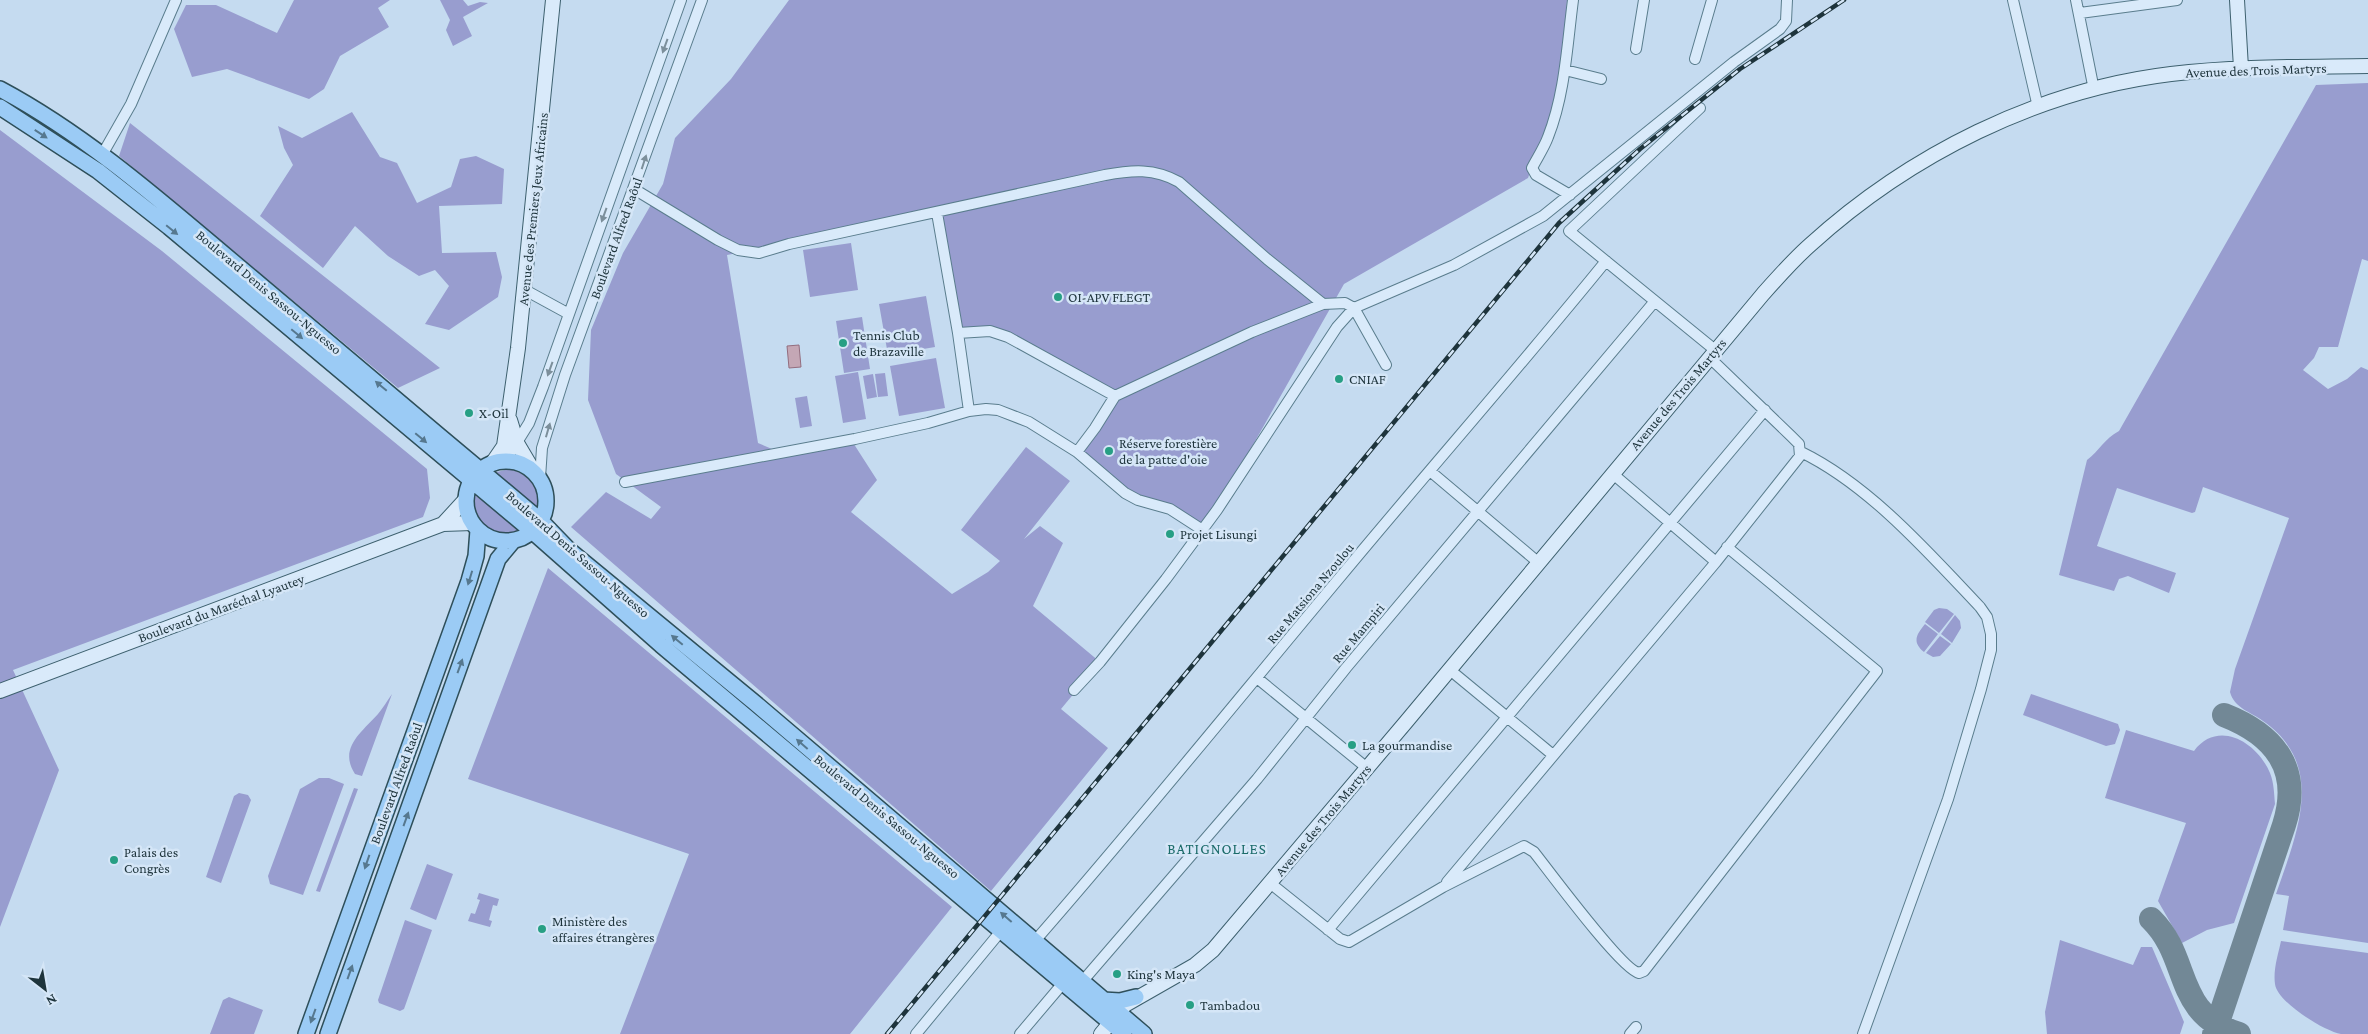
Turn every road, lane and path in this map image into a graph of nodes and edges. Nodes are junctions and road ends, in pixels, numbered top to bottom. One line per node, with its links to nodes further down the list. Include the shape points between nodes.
1 (176, 0): 25 (street, via 130,104)
2 (553, 0): 30 (main road, Avenue des Premiers Jeux Africains)
3 (681, 0): 34 (street, Boulevard Alfred Raôul, one-way to 34)
4 (702, 0): 26 (street, Boulevard Alfred Raôul, one-way to 4)
5 (1573, 0): 18 (street)
6 (1644, 0): 14 (street)
7 (1712, 0): 15 (street)
8 (1787, 0): 27 (street, via 1786,21 1780,29 1734,62)
9 (2013, 0): 22 (street)
10 (2076, 0): 13 (street)
11 (2177, 0): 13 (street)
12 (2237, 0): 17 (main road)
13 (2080, 13): 21 (street)
14 (1636, 49)
15 (1694, 60)
16 (2368, 66): 17 (main road, Avenue des Trois Martyrs)
17 (2241, 68): 21 (main road, Avenue des Trois Martyrs, via 2170,74)
18 (1565, 70): 19 (street); 27 (street, via 1548,139 1532,171)
19 (1601, 79)
20 (0, 89): 25 (main road, Boulevard Denis Sassou-Nguesso)
21 (2094, 90): 22 (main road, Avenue des Trois Martyrs)
22 (2038, 106): 36 (main road, Avenue des Trois Martyrs, via 1982,130 1920,163 1851,211 1809,245)
23 (0, 107): 45 (main road, Boulevard Denis Sassou-Nguesso, one-way to 45, via 98,171)
24 (1700, 108): 29 (street, via 1570,229 1570,234)
25 (102, 155): 45 (main road, Boulevard Denis Sassou-Nguesso, one-way to 25)
26 (634, 189): 28 (street, via 718,240 744,252 760,253); 47 (street, Boulevard Alfred Raôul, one-way to 26, via 557,398)
27 (1570, 196): 33 (street, via 1543,216 1454,265)
28 (937, 213): 32 (street, via 1127,171 1165,174 1179,182 1266,259); 35 (street)
29 (1606, 261): 31 (street); 46 (street, Rue Matsiona Nzoulou, via 1516,372)
30 (525, 290): 34 (street); 41 (main road, Avenue des Premiers Jeux Africains)
31 (1654, 302): 36 (street); 51 (street, Rue Mampiri)
32 (1324, 304): 33 (street, via 1345,303); 38 (street, via 1252,332)
33 (1354, 308): 37 (street); 56 (street, via 1337,327 1217,510)
34 (569, 314): 42 (street, Boulevard Alfred Raôul, one-way to 42, via 529,423)
35 (958, 333): 38 (street, via 990,331 1008,337); 40 (street)
36 (1712, 354): 39 (street); 48 (main road, Avenue des Trois Martyrs)
37 (1386, 365)
38 (1115, 396): 43 (street)
39 (1765, 410): 44 (street, via 1798,444); 52 (street)
40 (969, 411): 43 (street, via 986,409 1013,414); 49 (street, via 872,436)
41 (509, 417): 42 (main road, Avenue des Premiers Jeux Africains); 45 (main road, Avenue des Premiers Jeux Africains, via 504,446)
42 (517, 443): 45 (street, Boulevard Alfred Raôul); 47 (main road, Avenue des Premiers Jeux Africains)
43 (1077, 452): 56 (street, via 1125,493 1170,509)
44 (1801, 452): 58 (street); 85 (street, via 1834,470 1892,518 1980,607 1987,617 1991,634 1991,650 1981,689 1948,799)
45 (487, 468): 47 (main road, via 525,464); 50 (main road); 55 (main road, Boulevard Denis Sassou-Nguesso)
46 (1430, 470): 51 (street); 62 (street, Rue Matsiona Nzoulou)
47 (536, 474): 55 (main road, via 547,499 546,511)
48 (1612, 474): 52 (street); 60 (main road, Avenue des Trois Martyrs)
49 (625, 482)
50 (465, 500): 53 (main road, Boulevard du Maréchal Lyautey); 54 (main road)
51 (1479, 511): 60 (street); 66 (street, Rue Mampiri)
52 (1669, 522): 59 (street); 65 (street)
53 (443, 524): 54 (main road, Boulevard du Maréchal Lyautey); 64 (main road, Boulevard du Maréchal Lyautey)
54 (475, 526): 57 (main road, via 488,537); 79 (main road, Boulevard Alfred Raôul, one-way to 79, via 476,556 469,581)
55 (537, 526): 57 (main road); 71 (main road, Boulevard Denis Sassou-Nguesso, via 661,645); 73 (main road, Boulevard Denis Sassou-Nguesso, one-way to 55, via 754,703)
56 (1201, 529): 63 (street, via 1100,662)
57 (512, 541): 80 (main road, Boulevard Alfred Raôul, one-way to 57, via 498,559)
58 (1727, 548): 59 (street); 70 (street, via 1877,671 1647,967 1639,973 1630,970 1530,848 1519,848)
59 (1716, 562): 67 (street)
60 (1539, 563): 61 (main road, Avenue des Trois Martyrs)
61 (1450, 670): 65 (street); 68 (main road, Avenue des Trois Martyrs)
62 (1257, 678): 66 (street); 73 (street, Rue Matsiona Nzoulou)
63 (1074, 690)
64 (0, 691)
65 (1507, 716): 67 (street); 72 (street)
66 (1306, 718): 68 (street); 75 (street, Rue Mampiri, via 1258,779)
67 (1553, 755): 70 (street)
68 (1367, 768): 69 (main road, Avenue des Trois Martyrs)
69 (1270, 883): 72 (street); 76 (main road, Avenue des Trois Martyrs, via 1204,959)
70 (1443, 887): 72 (street, via 1349,942)
71 (1001, 930): 74 (main road, Boulevard Denis Sassou-Nguesso); 81 (street)
72 (1328, 930)
73 (1034, 942): 75 (main road, Boulevard Denis Sassou-Nguesso)
74 (1064, 982): 78 (main road, Boulevard Denis Sassou-Nguesso); 82 (street)
75 (1081, 983): 77 (main road, Boulevard Denis Sassou-Nguesso)
76 (1142, 994): 77 (main road, via 1120,1001); 78 (main road, Avenue des Trois Martyrs)
77 (1103, 1000): 78 (main road, Boulevard Denis Sassou-Nguesso)
78 (1116, 1024): 83 (main road, Avenue des Trois Martyrs); 84 (main road, Boulevard Denis Sassou-Nguesso)
79 (306, 1034)
80 (328, 1034)
81 (916, 1034)
82 (1020, 1034)
83 (1101, 1034)
84 (1144, 1034)
85 (1863, 1034)

